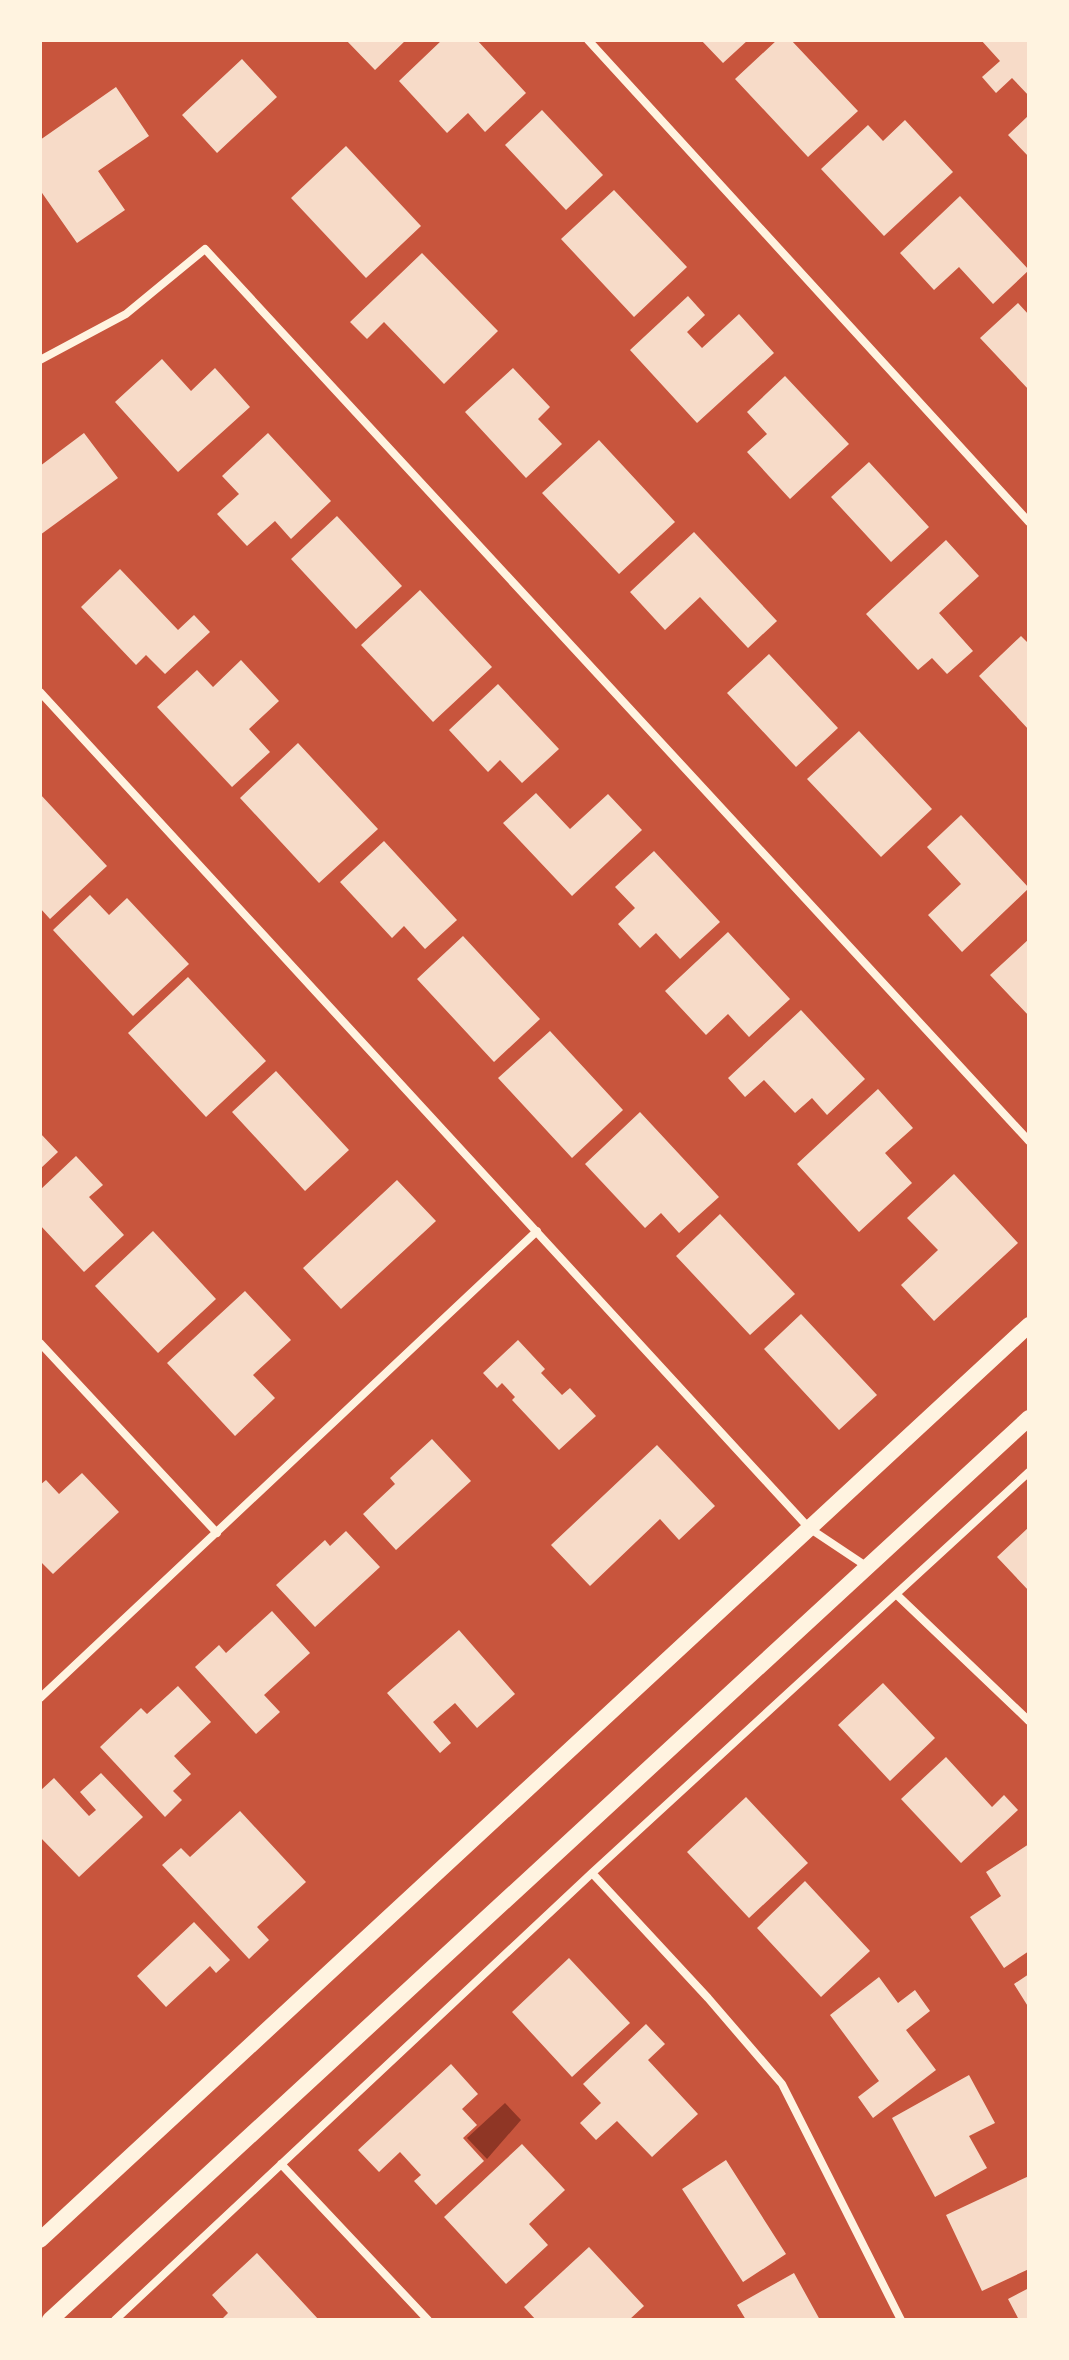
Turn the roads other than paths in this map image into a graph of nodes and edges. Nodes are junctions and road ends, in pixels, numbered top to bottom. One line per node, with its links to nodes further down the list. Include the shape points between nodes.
1 (588, 40): 3 (street)
2 (40, 360): 5 (street, via 126,314 205,249)
3 (1029, 522)
4 (40, 692): 6 (street)
5 (1029, 1141)
6 (537, 1231): 11 (street); 12 (street)
7 (1029, 1325): 11 (main road)
8 (40, 1343): 12 (street)
9 (1029, 1418): 13 (main road)
10 (1029, 1472): 14 (street)
11 (809, 1528): 13 (street); 19 (main road)
12 (217, 1533): 15 (street)
13 (866, 1566): 20 (main road)
14 (897, 1595): 16 (street); 17 (street)
15 (40, 1698)
16 (1029, 1721)
17 (592, 1873): 18 (street); 23 (street, via 782,2084)
18 (281, 2164): 21 (street); 22 (street)
19 (40, 2240)
20 (50, 2320)
21 (115, 2320)
22 (428, 2320)
23 (901, 2320)

